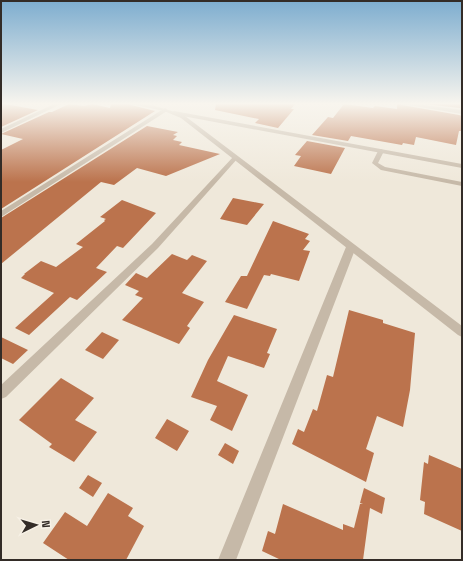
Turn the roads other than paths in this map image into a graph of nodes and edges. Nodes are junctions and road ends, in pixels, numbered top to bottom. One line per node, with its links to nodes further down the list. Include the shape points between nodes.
1 (133, 130): 8 (street)
2 (200, 130): 5 (street)
3 (270, 130): 4 (street)
4 (381, 150): 6 (street); 7 (lane, via 376,163 383,169)
5 (234, 158): 9 (street); 11 (street, via 155,246)
6 (462, 166)
7 (462, 184)
8 (1, 215)
9 (351, 247): 10 (street); 12 (street)
10 (462, 332)
11 (1, 393)
12 (227, 560)

